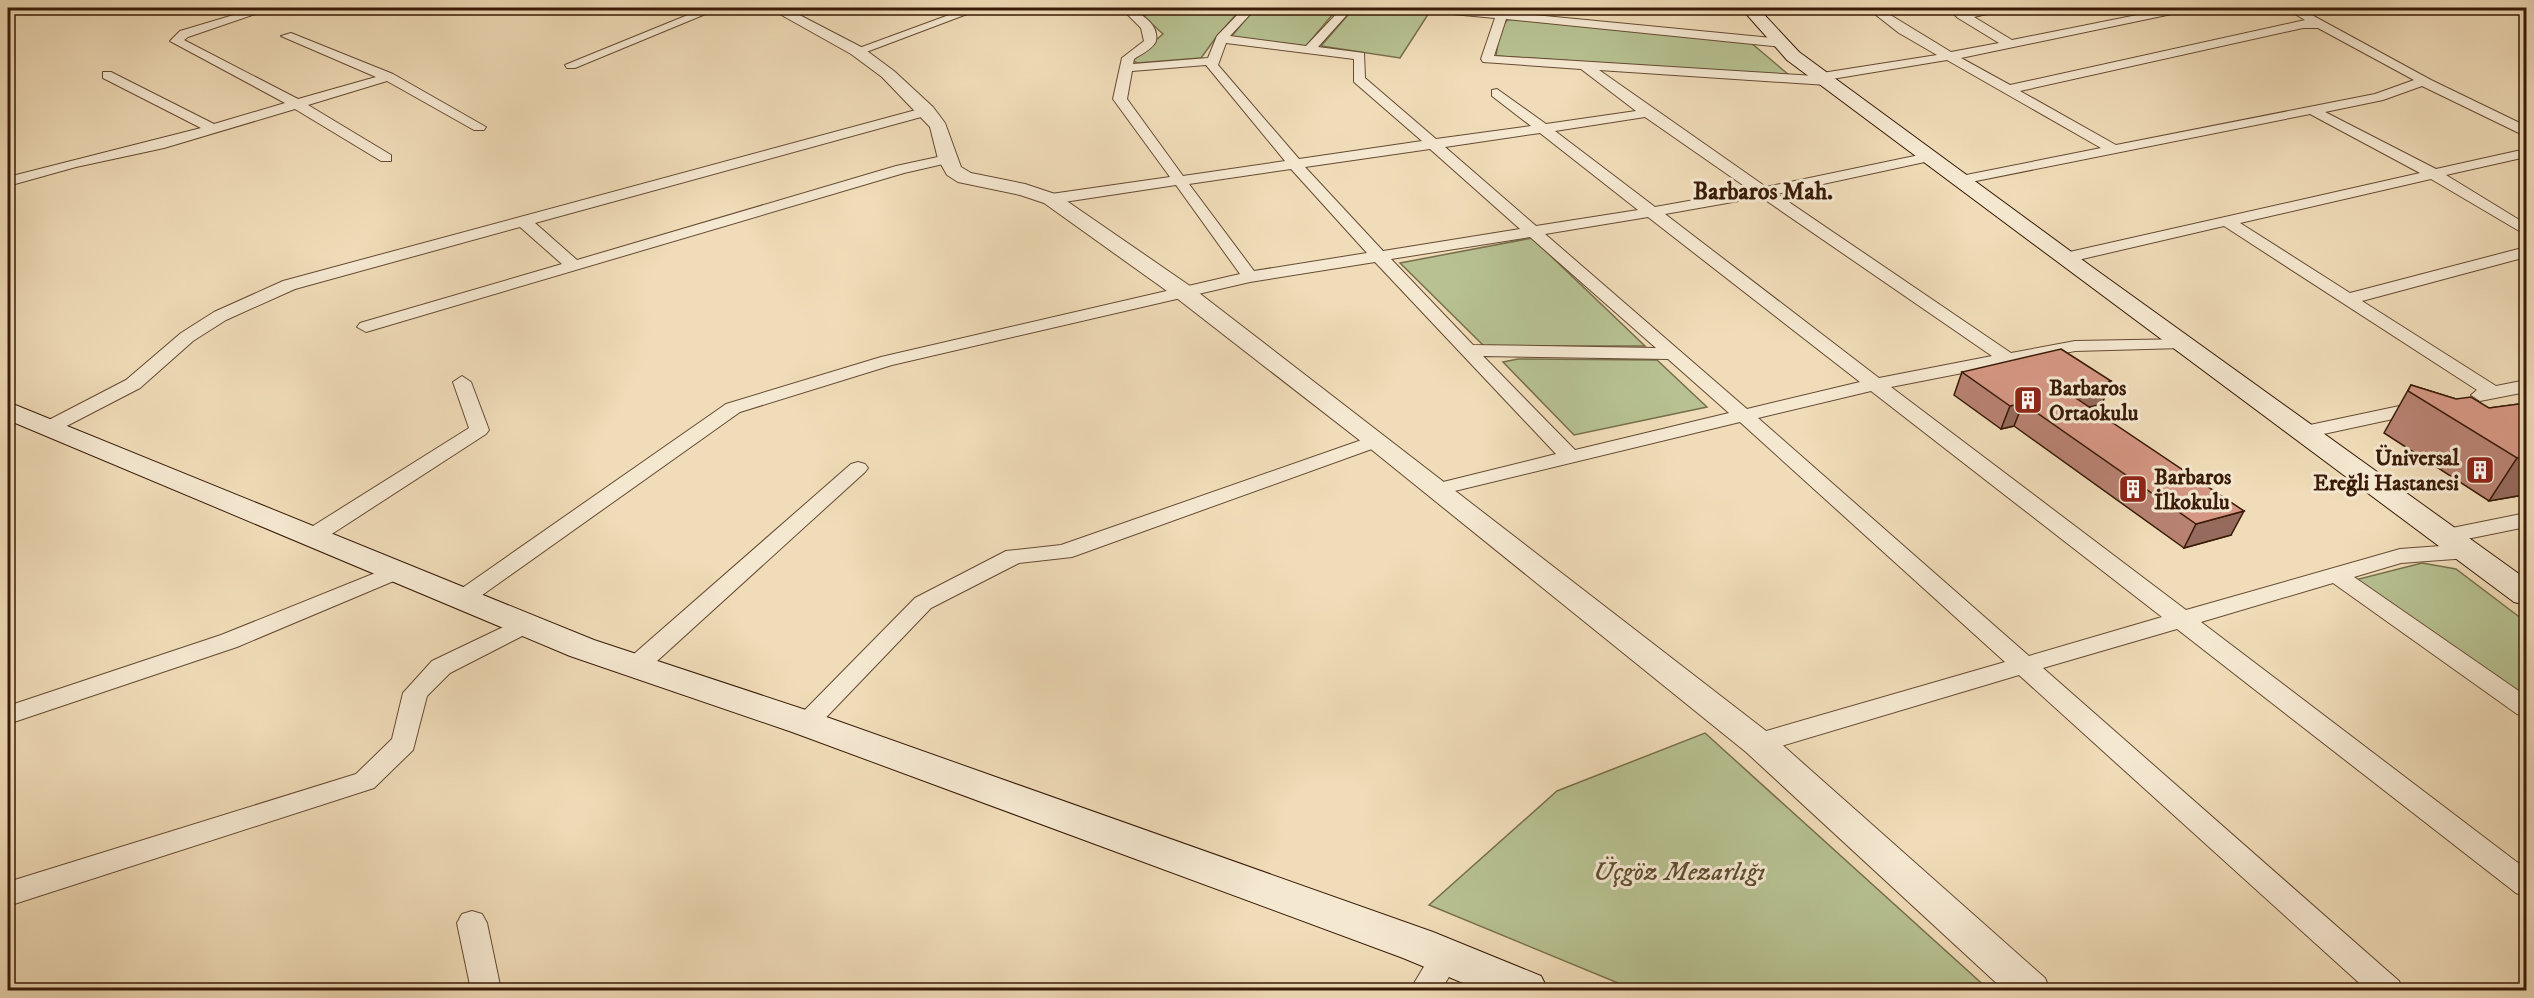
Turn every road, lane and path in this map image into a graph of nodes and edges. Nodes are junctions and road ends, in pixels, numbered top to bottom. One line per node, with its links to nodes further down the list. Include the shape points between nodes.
1 (267, 8): 35 (street, via 184,34 176,41)
2 (714, 8): 26 (street)
3 (776, 8): 23 (street)
4 (977, 8): 23 (street)
5 (1250, 8): 19 (street)
6 (1348, 8): 22 (street)
7 (1421, 8): 15 (street)
8 (1749, 8): 20 (main road)
9 (1872, 8): 24 (street)
10 (1952, 8): 16 (street)
11 (1999, 8): 16 (street)
12 (2186, 8): 21 (street)
13 (2291, 8): 17 (street)
14 (1136, 12): 28 (street, via 1152,36 1150,42 1128,58)
15 (1502, 15): 20 (street); 27 (street, via 1487,59)
16 (1962, 16): 21 (street)
17 (2320, 24): 32 (street); 33 (street, via 2302,24)
18 (287, 36): 30 (street)
19 (1221, 39): 22 (street); 25 (street)
20 (1782, 43): 31 (main road)
21 (2010, 44): 24 (street)
22 (1309, 50): 43 (street, via 1360,56 1359,79)
23 (857, 51): 37 (street)
24 (1952, 56): 31 (street); 33 (street)
25 (1214, 61): 28 (street); 49 (street, via 1212,65 1251,114)
26 (571, 65)
27 (1584, 65): 31 (street); 38 (street)
28 (1125, 68): 51 (street, via 1120,99)
29 (106, 75): 41 (street)
30 (388, 77): 35 (street); 39 (street)
31 (1825, 79): 46 (main road)
32 (2424, 82): 36 (street, via 2378,97); 42 (street)
33 (2009, 89): 44 (street)
34 (1497, 93): 40 (street)
35 (297, 104): 41 (street); 47 (street)
36 (2312, 110): 44 (street); 50 (street)
37 (927, 111): 48 (street, via 939,127); 57 (street)
38 (1648, 113): 40 (street); 54 (street)
39 (478, 127)
40 (1542, 127): 43 (street); 56 (street)
41 (213, 129): 53 (street)
42 (2526, 132)
43 (1434, 142): 49 (street); 59 (street)
44 (2115, 150): 52 (street)
45 (2526, 153): 50 (street)
46 (1929, 157): 52 (main road); 54 (street)
47 (386, 158)
48 (947, 159): 55 (street, via 954,171 965,178); 64 (street, via 901,169)
49 (1296, 164): 51 (street); 62 (street)
50 (2432, 173): 58 (street); 60 (street)
51 (1181, 180): 55 (street); 65 (street)
52 (1961, 180): 63 (main road)
53 (8, 182)
54 (1764, 192): 56 (street); 72 (street)
55 (1051, 199): 66 (street)
56 (1652, 212): 59 (street); 74 (street)
57 (522, 220): 64 (street); 82 (street, via 289,285 220,316 187,337 134,384)
58 (2226, 220): 63 (street); 67 (street)
59 (1534, 230): 62 (street); 71 (street)
60 (2526, 230)
61 (2526, 252): 67 (street)
62 (1381, 257): 65 (street); 70 (street)
63 (2065, 258): 69 (main road)
64 (574, 266): 68 (street)
65 (1250, 277): 66 (street)
66 (1182, 291): 84 (street); 95 (street, via 887,361 733,408)
67 (2348, 299): 76 (street)
68 (366, 327)
69 (2182, 343): 72 (street, via 2075,346); 83 (main road)
70 (1469, 350): 71 (street); 85 (street)
71 (1673, 354): 81 (street)
72 (2008, 359): 74 (street)
73 (462, 382): 89 (street, via 479,430)
74 (1875, 384): 81 (street); 96 (street)
75 (2526, 386): 76 (street)
76 (2500, 391): 77 (street); 78 (street)
77 (2460, 400)
78 (2526, 401)
79 (2438, 404): 83 (street)
80 (8, 410): 82 (main road)
81 (1744, 416): 85 (street); 99 (street)
82 (50, 427): 89 (main road)
83 (2305, 432): 90 (main road)
84 (1376, 441): 87 (street); 102 (street, via 1064,552 1014,556 923,603)
85 (1570, 458): 87 (street)
86 (858, 468): 98 (street)
87 (1438, 489): 103 (street)
88 (2526, 520): 90 (street)
89 (313, 536): 92 (main road)
90 (2447, 536): 91 (main road)
91 (2468, 551): 93 (street, via 2400,556); 94 (main road)
92 (400, 570): 95 (main road); 101 (street, via 229,640)
93 (2335, 574): 96 (street); 100 (street)
94 (2526, 594)
95 (463, 598): 97 (main road)
96 (2182, 619): 99 (street); 104 (street)
97 (526, 624): 98 (main road); 105 (street, via 441,667 415,693 404,743 365,781)
98 (636, 666): 102 (main road)
99 (2021, 666): 103 (street); 112 (street)
100 (2526, 708)
101 (8, 715)
102 (804, 723): 107 (main road)
103 (1758, 743): 111 (street)
104 (2526, 885)
105 (8, 894)
106 (472, 922): 108 (street)
107 (1446, 957): 109 (street); 110 (main road)
108 (486, 990)
109 (1425, 990)
110 (1526, 990)
111 (2031, 990)
112 (2388, 990)

